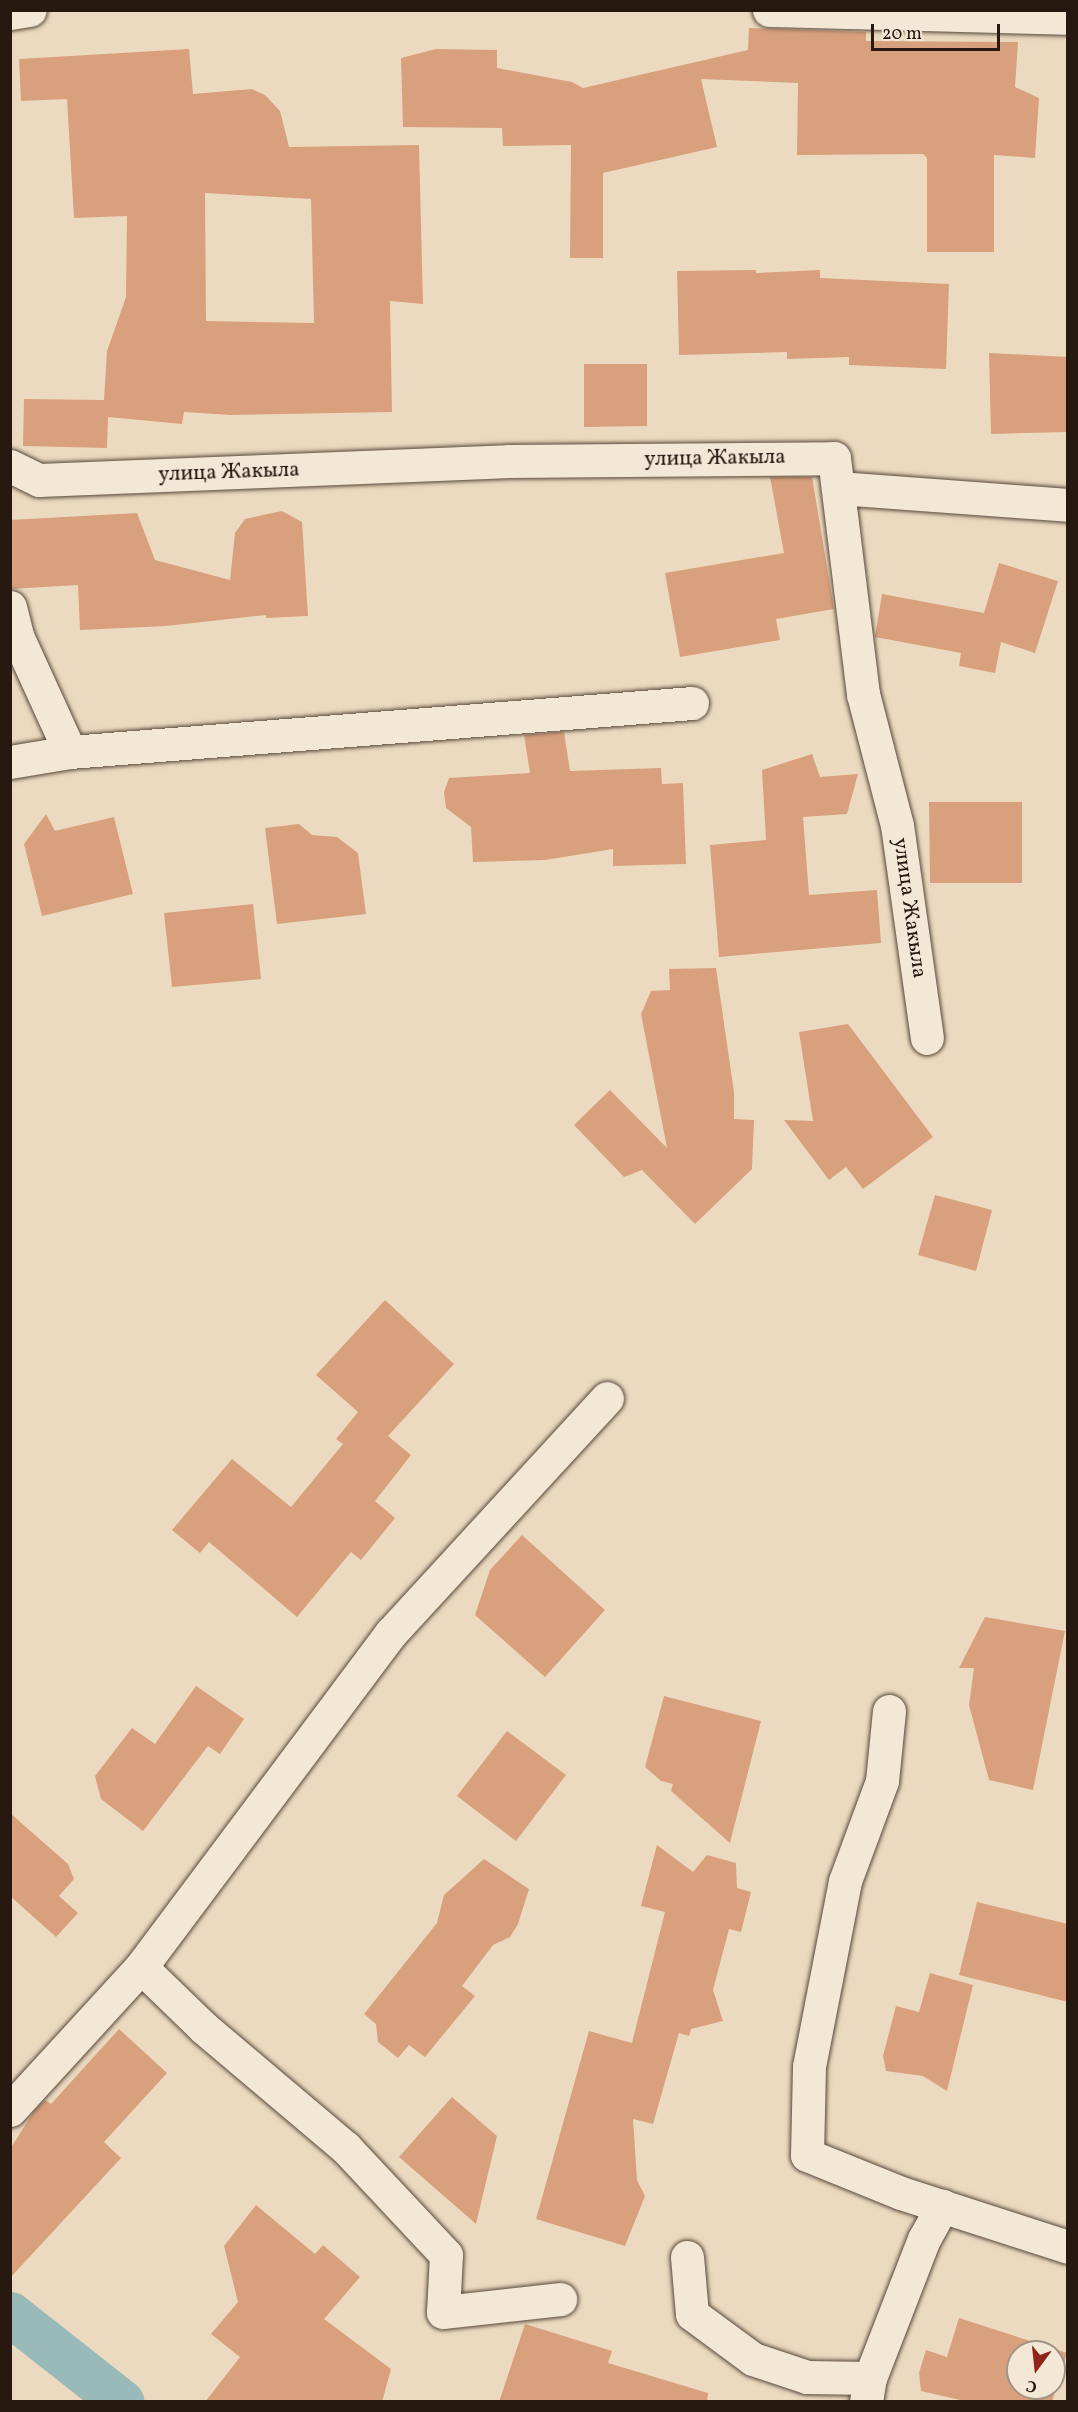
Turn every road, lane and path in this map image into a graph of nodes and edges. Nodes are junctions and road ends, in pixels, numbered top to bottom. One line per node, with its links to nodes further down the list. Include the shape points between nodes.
1 (30, 10): 3 (street)
2 (769, 10): 4 (street)
3 (10, 13)
4 (1068, 18)
5 (10, 466): 6 (street, улица Жакыла, via 39,480 509,461 834,458)
6 (838, 488): 7 (street); 12 (street, улица Жакыла, via 863,694 897,825)
7 (1068, 505)
8 (10, 607): 10 (street, via 18,638)
9 (692, 703): 10 (street)
10 (70, 753): 11 (street)
11 (10, 762)
12 (927, 1038)
13 (607, 1398): 15 (street, via 391,1633)
14 (890, 1711): 17 (street, via 882,1781 845,1881 809,2067 807,2155)
15 (141, 1967): 16 (street); 20 (street, via 204,2028 345,2147 446,2255 443,2312)
16 (10, 2110)
17 (942, 2206): 18 (street); 21 (street, via 924,2239)
18 (1068, 2247)
19 (687, 2257): 21 (street, via 692,2314 753,2359 807,2378)
20 (560, 2300)
21 (868, 2390)

